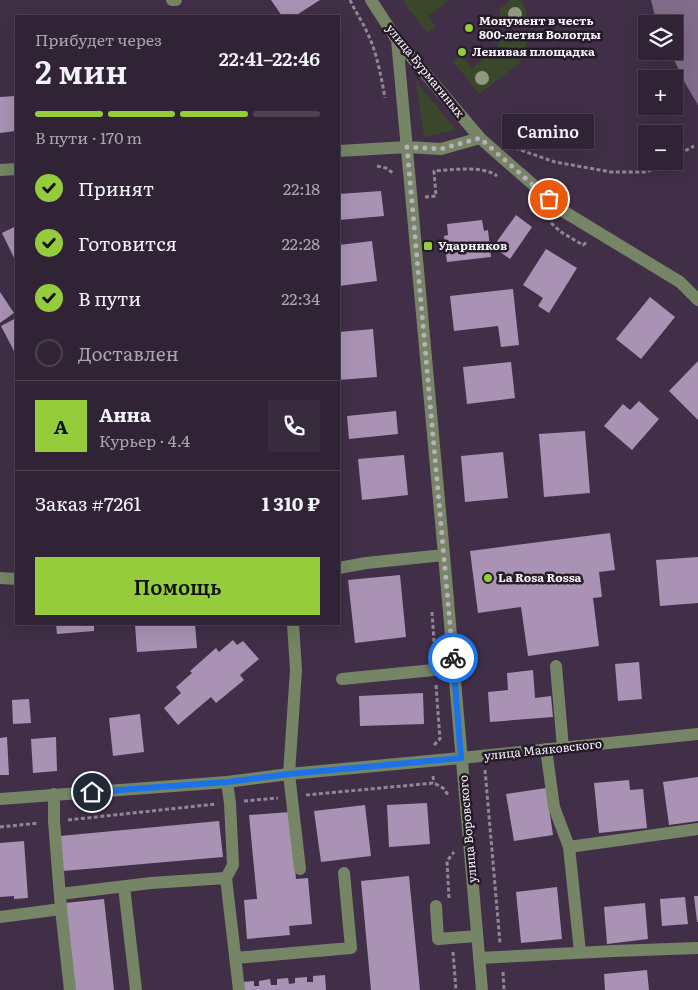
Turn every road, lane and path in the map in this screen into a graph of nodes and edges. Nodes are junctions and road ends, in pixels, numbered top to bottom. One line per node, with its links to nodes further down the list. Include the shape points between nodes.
1 (172, 0): 2 (street)
2 (176, 0)
3 (350, 0): 6 (path, via 374,50)
4 (371, 0): 5 (street, улица Бурмагиных)
5 (397, 40): 7 (street, улица Бурмагиных); 10 (street, улица Воровского)
6 (386, 104)
7 (480, 138): 10 (street, via 441,149); 21 (street, улица Бурмагиных, via 563,211)
8 (510, 146): 16 (path, via 555,162 611,172)
9 (694, 146): 12 (path)
10 (407, 147): 11 (street); 19 (street, улица Воровского)
11 (340, 151)
12 (683, 152)
13 (371, 166): 18 (path, via 386,168)
14 (15, 169): 15 (street)
15 (0, 170)
16 (650, 170)
17 (500, 178): 19 (path, via 480,169 434,171 436,196)
18 (396, 179)
19 (412, 198): 23 (street, улица Воровского)
20 (550, 222): 21 (path, via 583,245)
21 (599, 233): 22 (street, улица Бурмагиных, via 680,282)
22 (698, 300)
23 (444, 555): 24 (street); 30 (street, улица Воровского)
24 (340, 568)
25 (0, 578): 26 (street)
26 (15, 579)
27 (432, 612): 31 (path)
28 (293, 625): 38 (street, via 296,670)
29 (556, 666): 34 (street)
30 (454, 668): 31 (street); 36 (street, улица Воровского)
31 (436, 670): 32 (street); 37 (path, via 440,739 429,747)
32 (342, 679)
33 (698, 734): 34 (street, улица Маяковского)
34 (563, 748): 35 (street, улица Маяковского)
35 (546, 749): 36 (street, улица Маяковского); 44 (street, via 554,807)
36 (461, 758): 37 (street, улица Маяковского); 53 (street, улица Воровского)
37 (430, 761): 38 (street, улица Маяковского); 40 (path)
38 (289, 774): 39 (street, улица Маяковского); 45 (street)
39 (227, 782): 41 (street, улица Маяковского); 47 (street, via 233,865)
40 (434, 782)
41 (54, 794): 42 (street, улица Маяковского); 49 (street)
42 (0, 799)
43 (698, 829): 44 (street)
44 (569, 847): 55 (street)
45 (300, 869)
46 (344, 874): 56 (street, via 351,948)
47 (226, 878): 48 (street); 56 (street)
48 (124, 886): 49 (street); 59 (street)
49 (60, 894): 51 (street)
50 (436, 906): 53 (street, via 438,939)
51 (61, 909): 52 (street); 58 (street)
52 (0, 917)
53 (477, 936): 57 (street, улица Воровского)
54 (698, 948): 55 (street)
55 (580, 952): 57 (street)
56 (236, 958): 60 (street)
57 (479, 958): 61 (street, улица Воровского)
58 (70, 990)
59 (136, 990)
60 (239, 990)
61 (482, 990)

